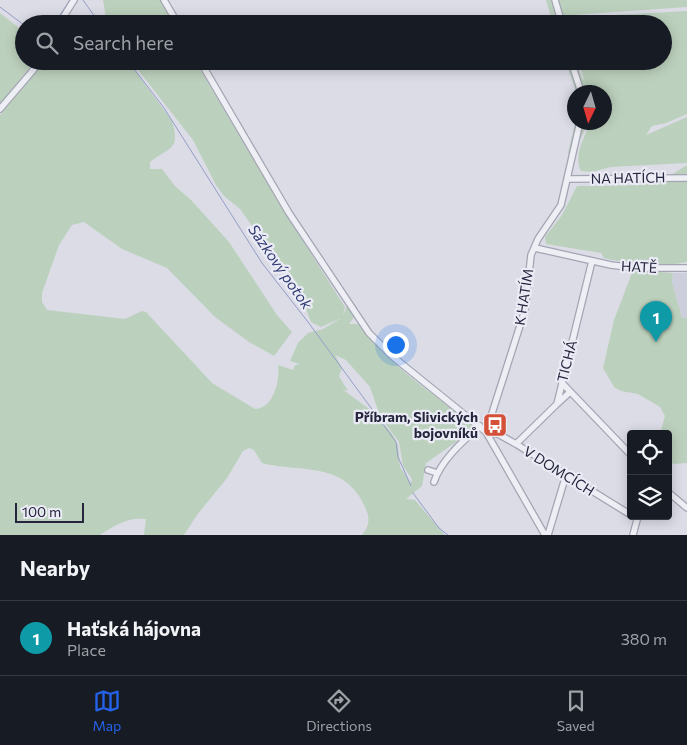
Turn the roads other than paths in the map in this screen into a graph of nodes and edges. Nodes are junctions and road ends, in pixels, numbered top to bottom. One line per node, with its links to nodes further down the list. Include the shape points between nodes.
1 (74, 0): 4 (street)
2 (164, 0): 5 (street)
3 (554, 0): 6 (street)
4 (65, 15)
5 (173, 15)
6 (559, 15)
7 (32, 70): 11 (street)
8 (205, 70): 21 (street, via 289,212 374,339)
9 (574, 70): 10 (street)
10 (580, 85)
11 (0, 109)
12 (578, 130): 14 (street, K HATÍM)
13 (687, 178): 14 (street, NA HATÍCH)
14 (569, 179): 15 (street, K HATÍM, via 561,205)
15 (535, 248): 16 (street); 22 (street, K HATÍM, via 527,277 525,310)
16 (592, 261): 17 (street, HATĚ, via 635,268); 18 (street, TICHÁ)
17 (687, 268)
18 (562, 383): 19 (street); 20 (street, TICHÁ)
19 (570, 392): 20 (street); 24 (street)
20 (557, 404): 23 (street)
21 (480, 426): 22 (street); 26 (street)
22 (486, 432): 23 (street, V DOMCÍCH, via 498,434); 33 (street)
23 (516, 444): 27 (street, V DOMCÍCH)
24 (627, 452)
25 (428, 470): 26 (street)
26 (437, 473): 28 (street)
27 (566, 475): 31 (street, V DOMCÍCH); 33 (street)
28 (434, 482)
29 (672, 495): 30 (street)
30 (687, 508)
31 (627, 511)
32 (635, 520): 34 (street)
33 (546, 535)
34 (633, 535)

